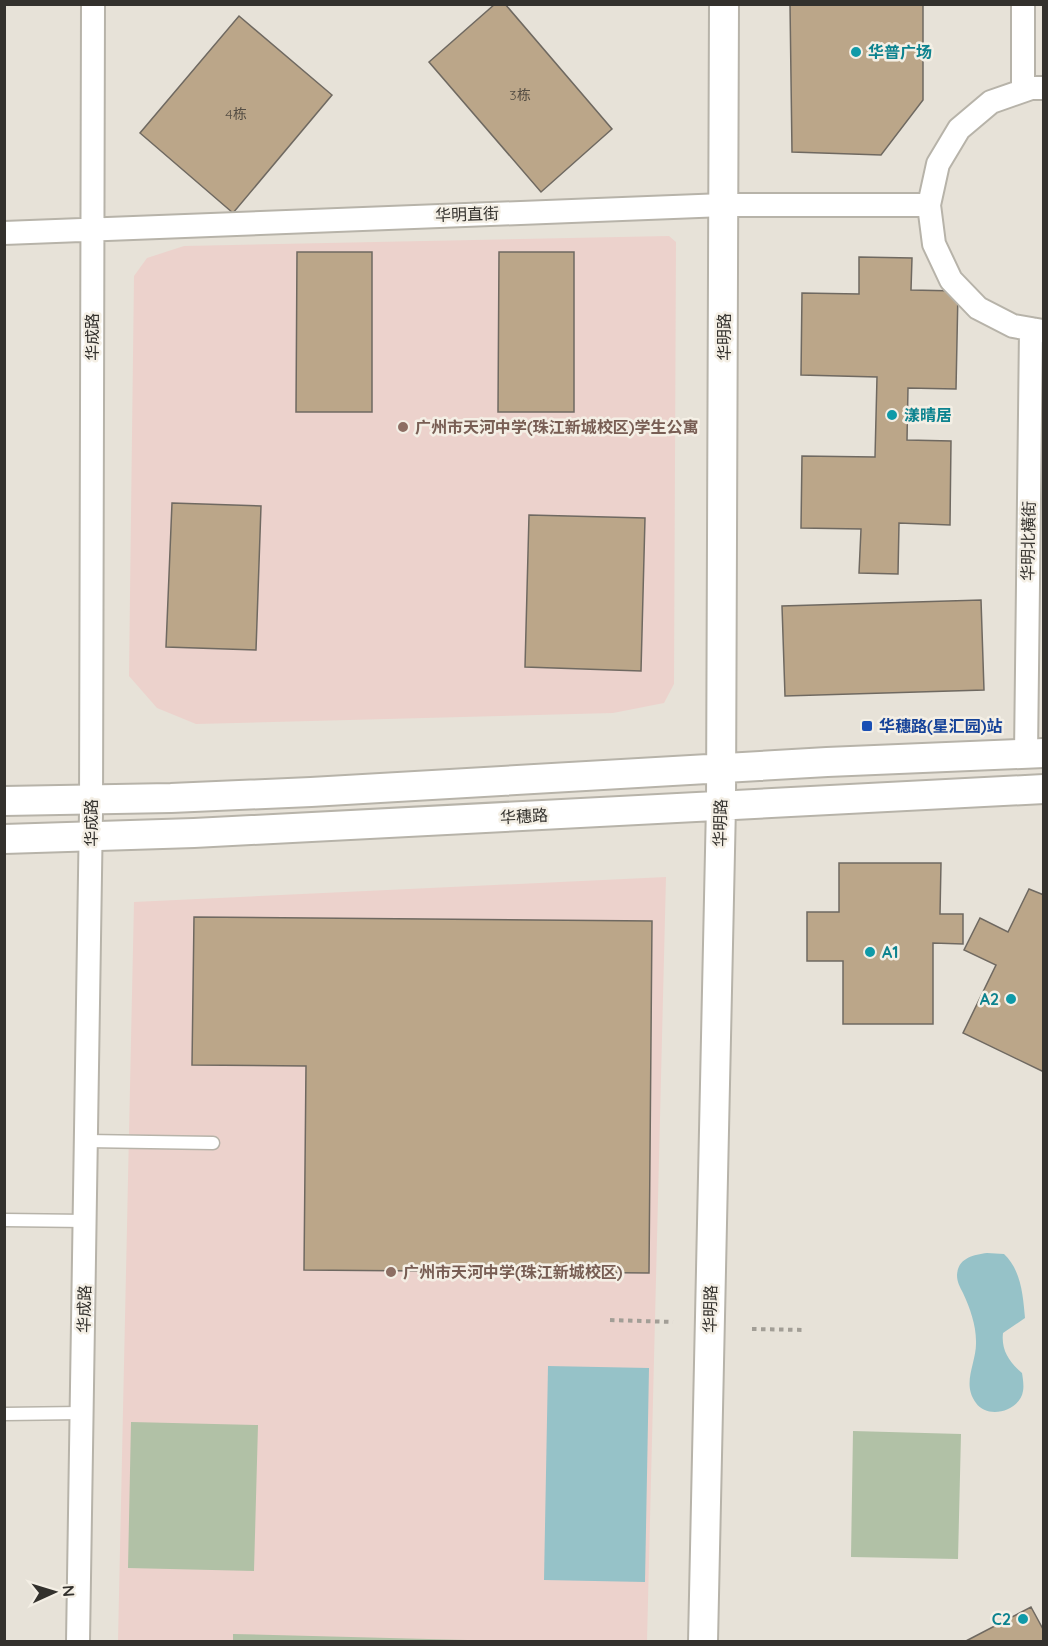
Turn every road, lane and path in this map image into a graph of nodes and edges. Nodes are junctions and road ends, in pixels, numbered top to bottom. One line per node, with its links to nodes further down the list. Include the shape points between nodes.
1 (93, 4): 7 (street, 华成路)
2 (724, 4): 5 (street, 华明路)
3 (1023, 4): 4 (street)
4 (1033, 89): 6 (street, via 992,102 959,129 938,164)
5 (724, 204): 6 (street, 华明直街); 7 (street, 华明直街); 11 (street, 华明路)
6 (929, 206): 9 (street, via 934,244 951,280 978,308 1013,326)
7 (93, 229): 8 (street, 华明直街); 13 (street, 华成路)
8 (4, 233)
9 (1037, 330): 10 (street, 华明北橫街)
10 (1035, 754): 11 (street)
11 (721, 768): 13 (street, via 299,792); 15 (street, 华明路)
12 (1044, 789): 15 (street, 华穗路)
13 (91, 799): 14 (street); 16 (street, 华成路)
14 (4, 801)
15 (721, 805): 16 (street, 华穗路); 29 (street, 华明路)
16 (91, 837): 17 (street, 华穗路); 18 (street, 华成路)
17 (4, 839)
18 (87, 1141): 19 (lane); 21 (street, 华成路)
19 (213, 1143)
20 (4, 1220): 21 (lane)
21 (86, 1221): 27 (street, 华成路)
22 (610, 1320): 23 (path)
23 (673, 1322)
24 (752, 1329): 25 (path)
25 (805, 1330)
26 (4, 1413): 27 (lane)
27 (82, 1413): 28 (street, 华成路)
28 (78, 1641)
29 (703, 1641)

